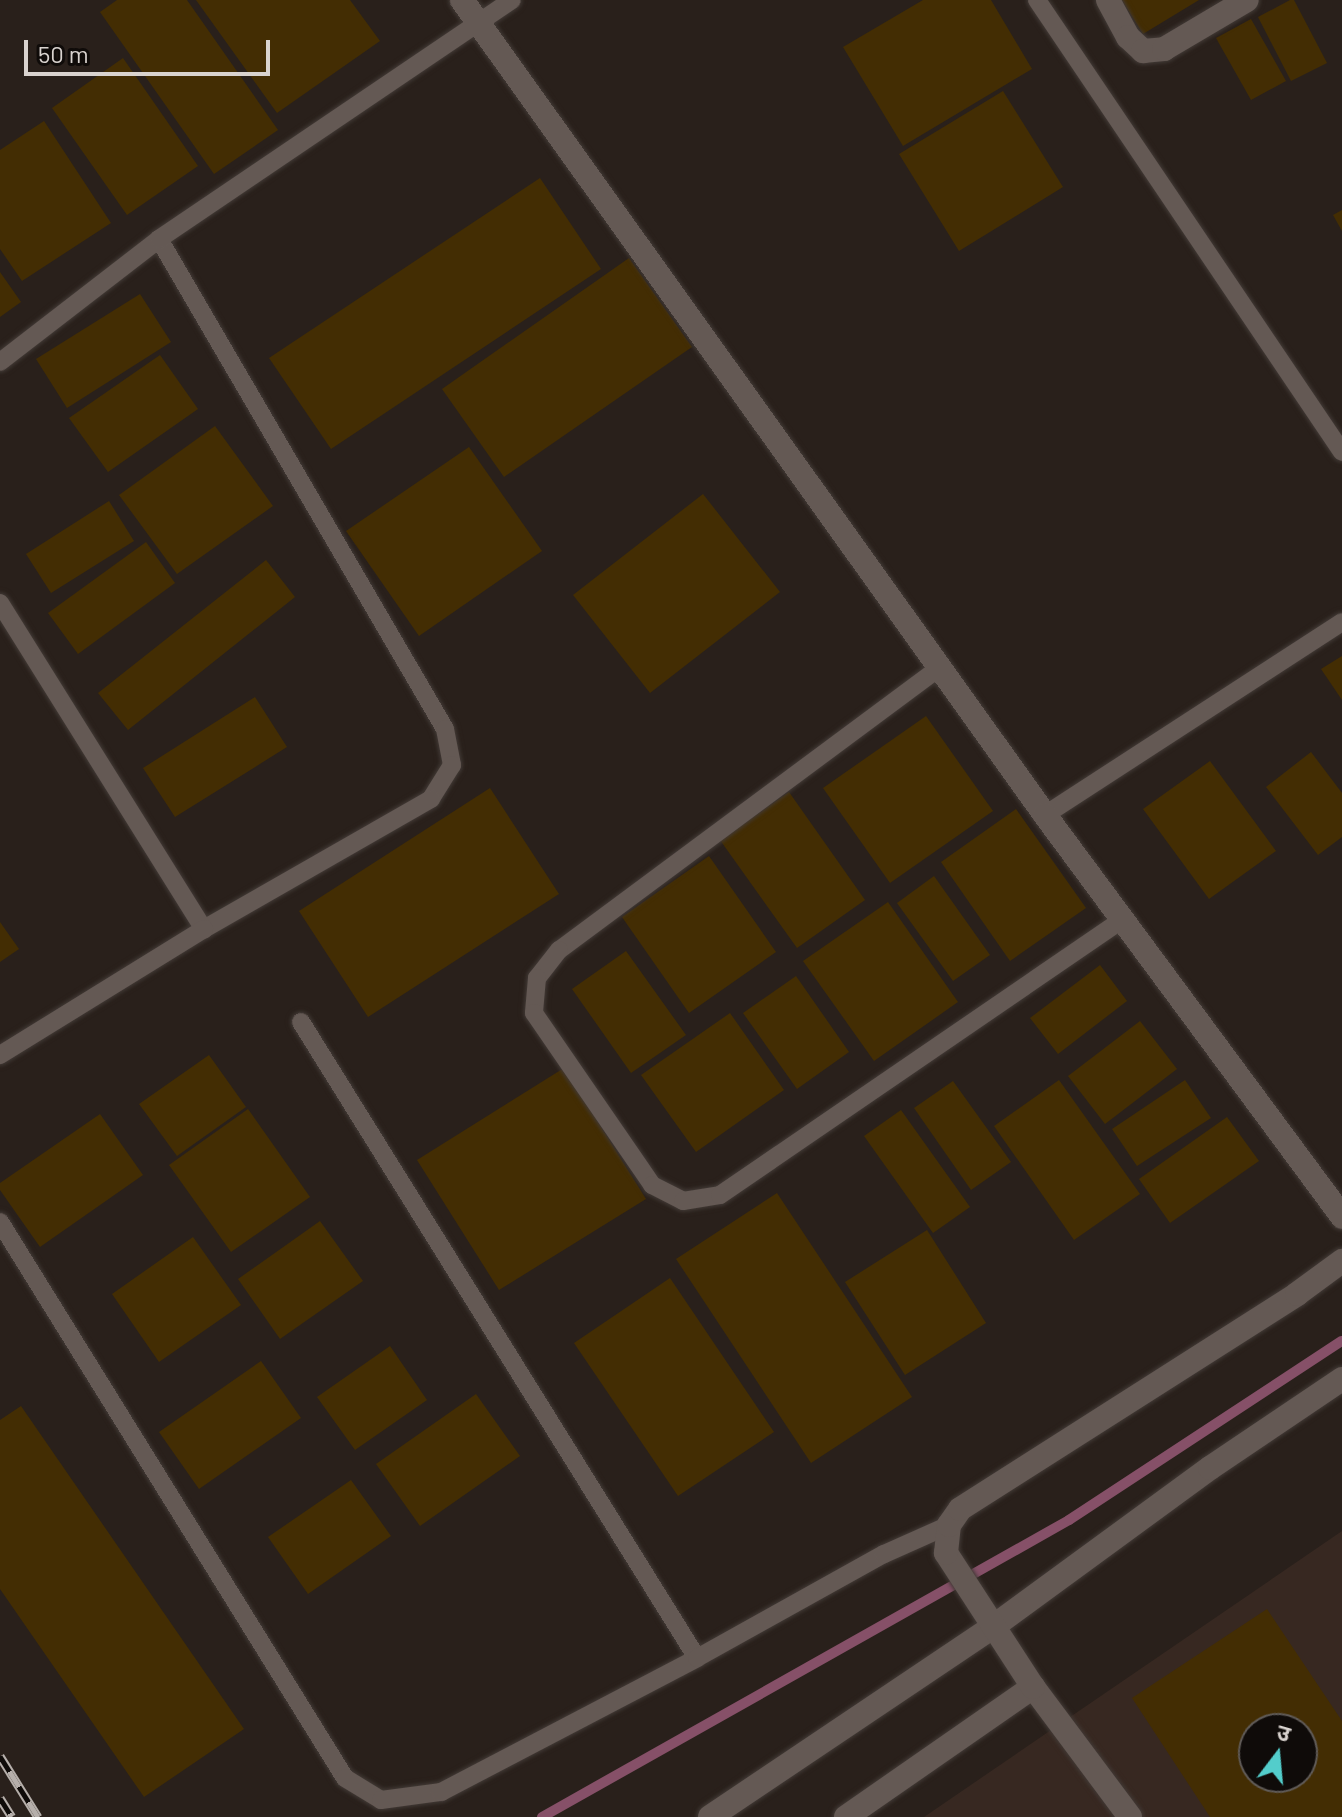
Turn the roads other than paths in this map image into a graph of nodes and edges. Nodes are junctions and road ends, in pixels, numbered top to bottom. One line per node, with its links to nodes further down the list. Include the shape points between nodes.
1 (462, 0): 7 (street)
2 (512, 0): 7 (lane)
3 (1037, 0): 10 (lane)
4 (1108, 0): 6 (street, via 1128,37 1143,51 1164,49)
5 (1247, 0): 6 (street)
6 (1221, 7)
7 (478, 23): 8 (lane); 13 (street)
8 (159, 239): 9 (lane); 16 (lane, via 445,729 452,765 431,799)
9 (0, 362)
10 (1342, 452)
11 (0, 603): 16 (lane)
12 (1342, 622): 14 (lane)
13 (939, 668): 14 (street); 15 (lane, via 559,950 537,978 534,1013 652,1185 683,1201 720,1195)
14 (1045, 815): 15 (street)
15 (1122, 920): 19 (street)
16 (204, 929): 18 (lane)
17 (301, 1022): 25 (lane)
18 (0, 1055)
19 (1342, 1217)
20 (0, 1222): 25 (lane, via 345,1778 381,1800 441,1792)
21 (1342, 1261): 23 (street, via 960,1509)
22 (1342, 1379): 24 (street)
23 (949, 1525): 24 (street, via 946,1553); 25 (lane, via 884,1554)
24 (994, 1626): 26 (street); 27 (street)
25 (697, 1658)
26 (1033, 1687): 28 (street); 29 (street)
27 (710, 1817)
28 (846, 1817)
29 (1130, 1817)

